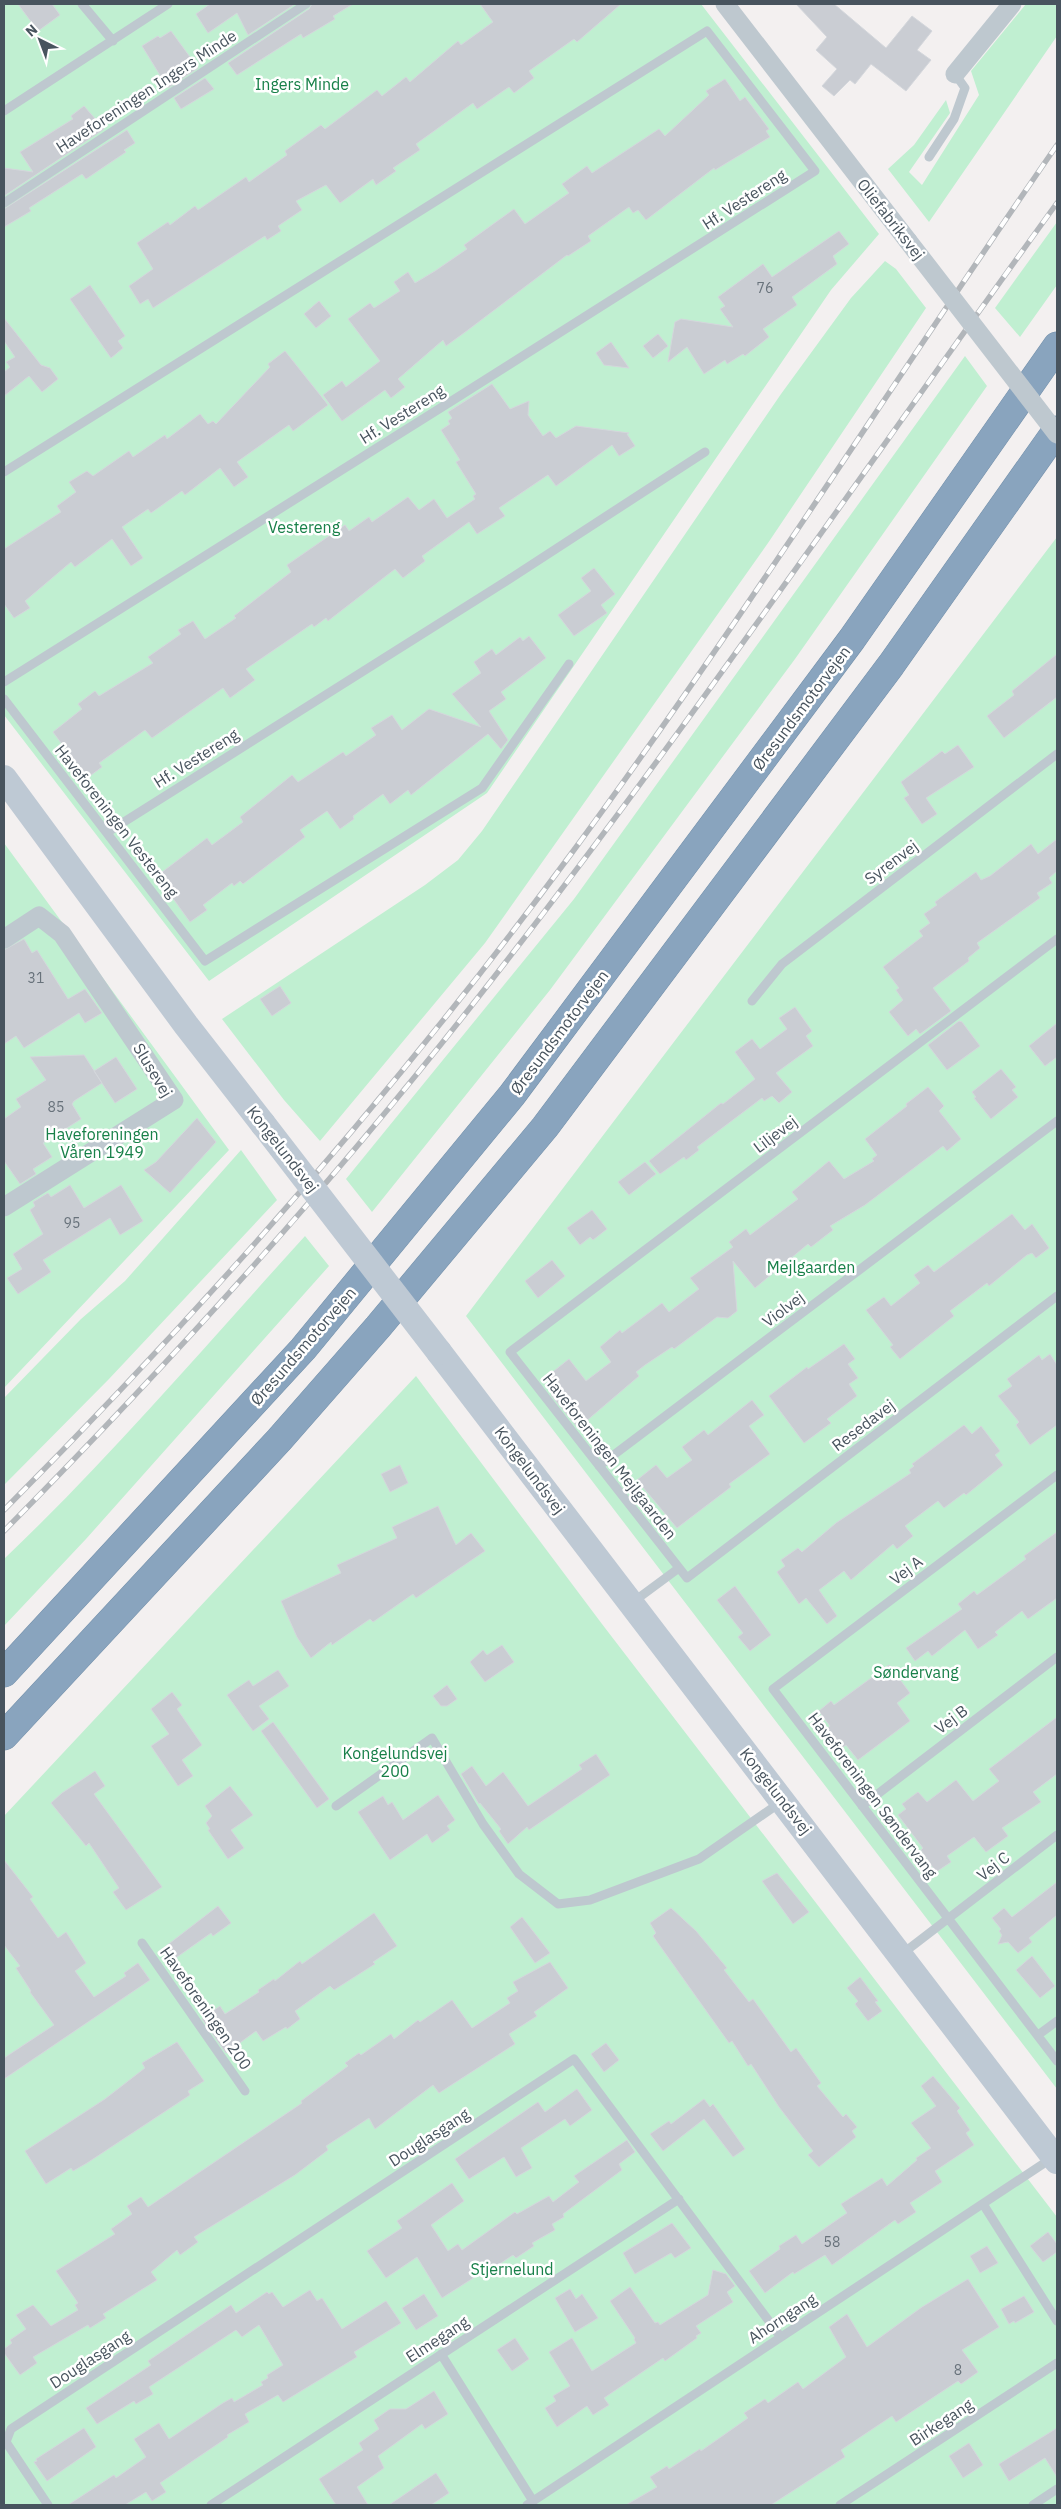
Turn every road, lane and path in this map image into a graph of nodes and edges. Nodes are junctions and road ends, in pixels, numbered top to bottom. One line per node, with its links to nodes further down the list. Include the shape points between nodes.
1 (82, 4): 6 (lane)
2 (168, 4): 6 (lane)
3 (306, 4): 10 (lane, Haveforeningen Ingers Minde)
4 (1012, 4): 7 (street)
5 (732, 7): 12 (street, Oliefabriksvej, bridge)
6 (113, 41): 8 (lane)
7 (955, 74): 9 (lane, via 965,88 954,119)
8 (4, 111)
9 (929, 157)
10 (4, 203)
11 (1057, 346): 36 (highway, Øresundsmotorvejen, via 852,639 512,1095 302,1349)
12 (1057, 432): 16 (highway)
13 (1057, 441): 16 (highway)
14 (705, 452): 22 (lane, Hf. Vestereng)
15 (4, 472): 18 (lane, Hf. Vestereng, via 707,31 815,171)
16 (1027, 476): 38 (highway, via 885,673 545,1127 409,1291 279,1440)
17 (570, 664): 22 (lane, Haveforeningen Vestereng, via 482,788 205,961)
18 (4, 682)
19 (4, 700): 22 (lane, Haveforeningen Vestereng)
20 (1057, 754): 25 (lane, Syrenvej, via 782,964)
21 (4, 778): 34 (street, Kongelundsvej, bridge, via 186,1024)
22 (108, 832)
23 (4, 939): 27 (street, Slusevej, via 40,916 62,934 174,1100)
24 (1057, 939): 29 (lane, Liljevej)
25 (752, 1001)
26 (1057, 1121): 30 (lane, Violvej)
27 (4, 1207)
28 (1057, 1296): 33 (lane, Resedavej)
29 (510, 1352): 30 (lane, Haveforeningen Mejlgaarden)
30 (599, 1466): 32 (lane, Haveforeningen Mejlgaarden)
31 (1057, 1475): 37 (lane, Vej A)
32 (679, 1568): 33 (lane, Haveforeningen Mejlgaarden); 34 (lane)
33 (687, 1578)
34 (632, 1603): 39 (street, Kongelundsvej)
35 (1057, 1657): 41 (lane, Vej B)
36 (4, 1673)
37 (773, 1689): 41 (lane, Haveforeningen Søndervang)
38 (4, 1736)
39 (783, 1800): 40 (lane, via 698,1859 590,1900 558,1904 519,1874 483,1824 432,1738); 45 (street, Kongelundsvej)
40 (336, 1806)
41 (862, 1806): 43 (lane, Haveforeningen Søndervang)
42 (1057, 1836): 43 (lane, Vej C)
43 (948, 1919): 45 (lane); 47 (lane, Haveforeningen Søndervang)
44 (142, 1943): 49 (lane, Haveforeningen 200)
45 (902, 1955): 50 (street, Kongelundsvej)
46 (1057, 2021): 47 (lane)
47 (1038, 2035): 48 (lane, Haveforeningen Søndervang)
48 (1057, 2061)
49 (245, 2091)
50 (1056, 2159): 52 (lane, Ahorngang)
51 (679, 2199): 54 (lane, Douglasgang); 55 (lane, Elmegang); 59 (lane, Douglasgang, via 574,2059 11,2429 6,2442)
52 (983, 2204): 53 (lane); 54 (lane, Ahorngang)
53 (1057, 2321)
54 (780, 2336): 58 (lane, Ahorngang)
55 (442, 2354): 58 (lane); 60 (lane, Elmegang)
56 (1057, 2363): 61 (lane, Birkegang)
57 (1057, 2489): 62 (lane)
58 (530, 2503)
59 (48, 2505)
60 (211, 2505)
61 (840, 2505)
62 (1033, 2505)

